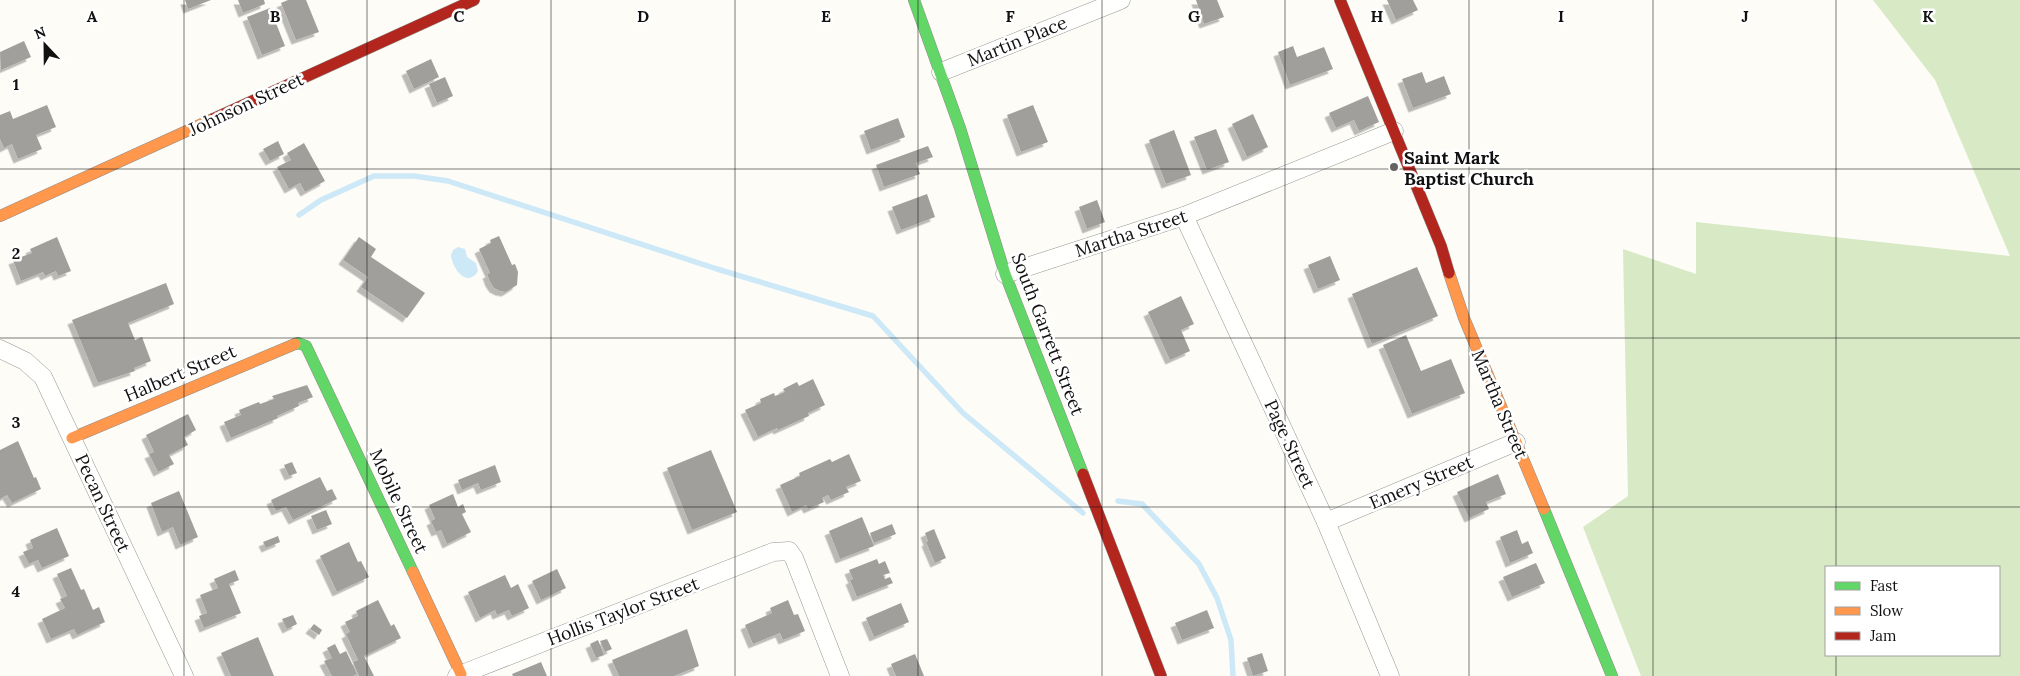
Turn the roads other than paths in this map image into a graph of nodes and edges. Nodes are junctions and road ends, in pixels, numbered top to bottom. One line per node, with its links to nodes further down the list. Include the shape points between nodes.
1 (474, 0): 7 (street, Johnson Street)
2 (914, 0): 5 (street, South Garrett Street)
3 (1121, 0): 5 (street, Martin Place)
4 (1340, 0): 6 (street, Martha Street)
5 (941, 72): 11 (street, South Garrett Street)
6 (1394, 131): 9 (street, Martha Street); 15 (street, Martha Street, via 1441,246 1464,318)
7 (19, 209): 8 (street, Johnson Street); 10 (street, Johnson Street)
8 (0, 216)
9 (1184, 216): 11 (street, Martha Street); 16 (street, Page Street)
10 (0, 222)
11 (1006, 274): 20 (street, South Garrett Street)
12 (303, 343): 14 (street, Halbert Street); 18 (street, Mobile Street)
13 (0, 349): 14 (street, Pecan Street, via 21,358 43,378)
14 (72, 438): 19 (street, Pecan Street)
15 (1516, 442): 16 (street, Emery Street); 22 (street, Martha Street)
16 (1326, 522): 21 (street, Page Street)
17 (834, 674): 18 (street, Hollis Taylor Street, via 789,551 773,552)
18 (459, 675)
19 (184, 676)
20 (1162, 676)
21 (1390, 676)
22 (1612, 676)

